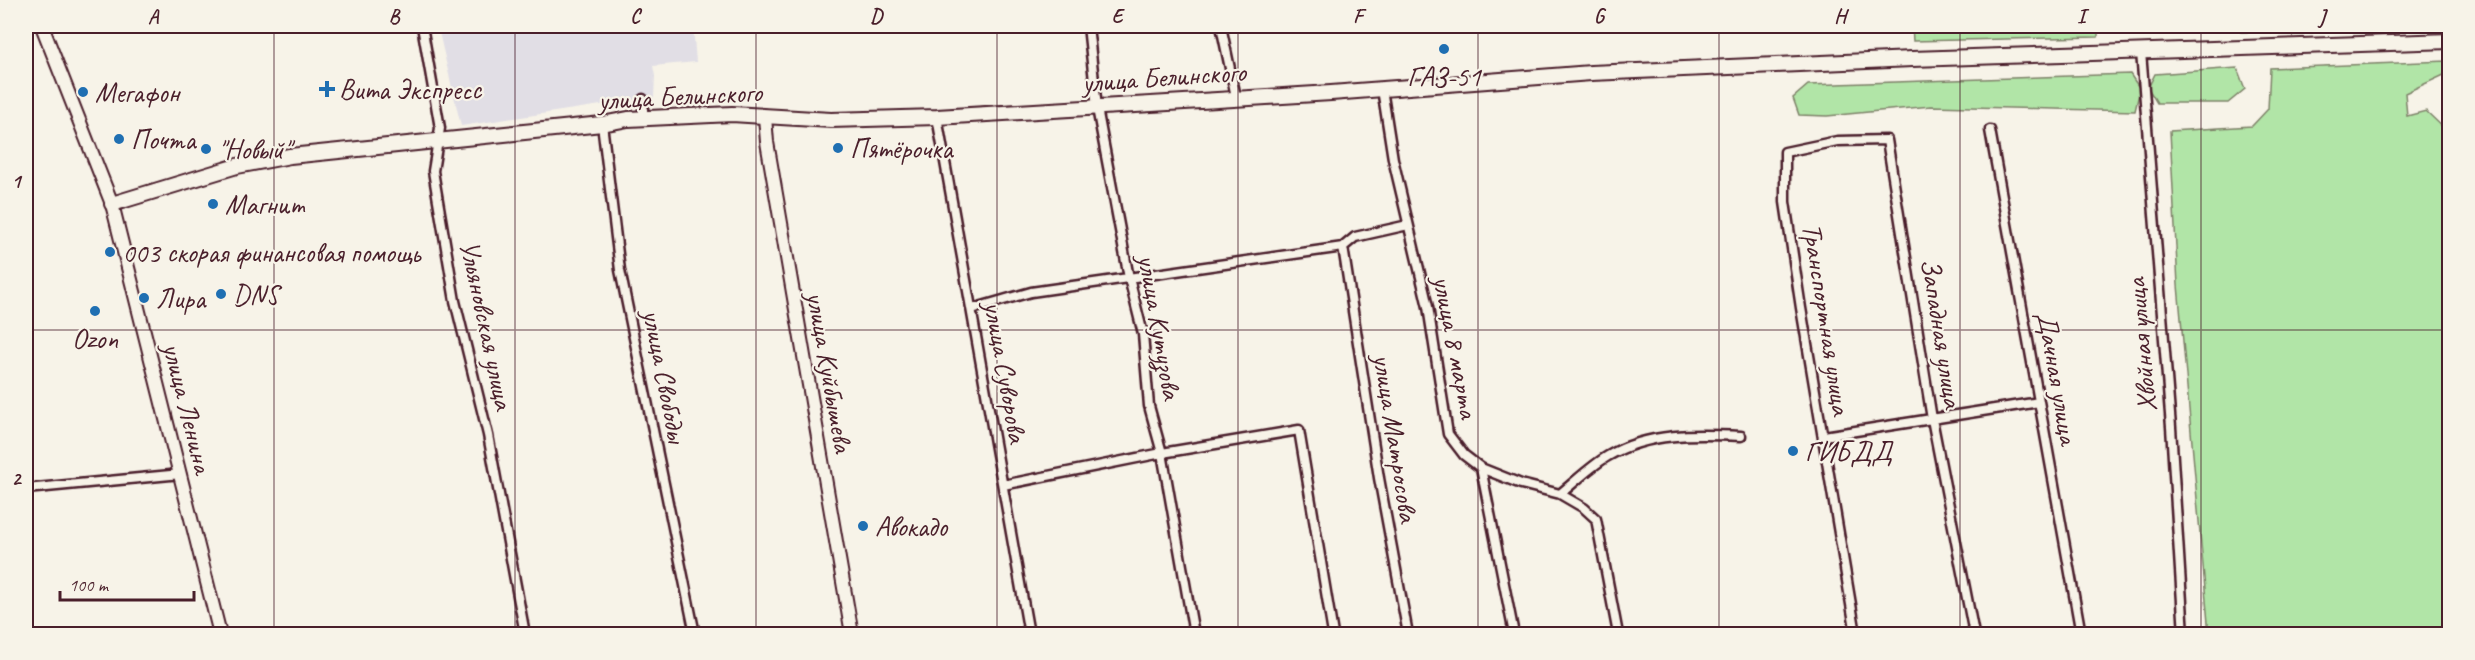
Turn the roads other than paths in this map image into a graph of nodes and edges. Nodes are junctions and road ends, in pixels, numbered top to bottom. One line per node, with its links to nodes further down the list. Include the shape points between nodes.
1 (42, 26): 18 (main road, улица Ленина)
2 (422, 26): 16 (street, Ульяновская улица)
3 (1088, 26): 10 (street, улица Кутузова)
4 (1221, 26): 8 (street)
5 (2450, 41): 6 (main road, улица Белинского)
6 (2140, 52): 7 (main road, улица Белинского, via 1603,73); 46 (street, Хвойная улица)
7 (1382, 89): 8 (main road, улица Белинского); 19 (street, улица 8 марта)
8 (1236, 97): 10 (main road, улица Белинского)
9 (643, 99): 13 (street)
10 (1097, 108): 12 (main road, улица Белинского); 21 (street, улица Кутузова)
11 (765, 117): 12 (main road, улица Белинского); 13 (main road, улица Белинского, via 732,114); 36 (main road, улица Куйбышева)
12 (937, 117): 22 (street, улица Суворова)
13 (643, 120): 14 (main road, улица Белинского)
14 (602, 124): 16 (main road, улица Белинского); 35 (street, улица Свободы, via 620,270)
15 (1990, 130): 23 (street, Дачная улица)
16 (439, 141): 18 (main road, улица Белинского, via 237,166); 34 (street, Ульяновская улица, via 433,171 455,301 488,435)
17 (1785, 152): 24 (street, Западная улица, via 1837,141 1887,140); 26 (street, Транспортная улица, via 1785,202)
18 (112, 204): 29 (main road, улица Ленина)
19 (1408, 225): 20 (street, via 1355,237); 28 (street, улица 8 марта, via 1428,307 1448,434 1464,455)
20 (1343, 247): 21 (street); 40 (street, улица Матросова)
21 (1130, 278): 22 (street, via 1031,292); 27 (street, улица Кутузова, via 1143,334 1149,406)
22 (972, 309): 30 (street, улица Суворова)
23 (2039, 402): 24 (street); 45 (street, Дачная улица)
24 (1932, 419): 26 (street); 44 (street, Западная улица)
25 (1741, 436): 32 (street, via 1654,438 1608,456)
26 (1824, 436): 43 (street, Транспортная улица)
27 (1162, 453): 30 (street); 38 (street, улица Кутузова); 39 (street, via 1299,430)
28 (1481, 468): 32 (street, улица 8 марта); 41 (street)
29 (180, 474): 31 (street); 33 (main road, улица Ленина)
30 (1003, 484): 37 (street, улица Суворова)
31 (26, 489)
32 (1560, 494): 42 (street, via 1596,519)
33 (220, 634)
34 (525, 634)
35 (694, 634)
36 (852, 634)
37 (1029, 634)
38 (1194, 634)
39 (1333, 634)
40 (1408, 634)
41 (1514, 634)
42 (1618, 634)
43 (1856, 634)
44 (1974, 634)
45 (2081, 634)
46 (2184, 634)

